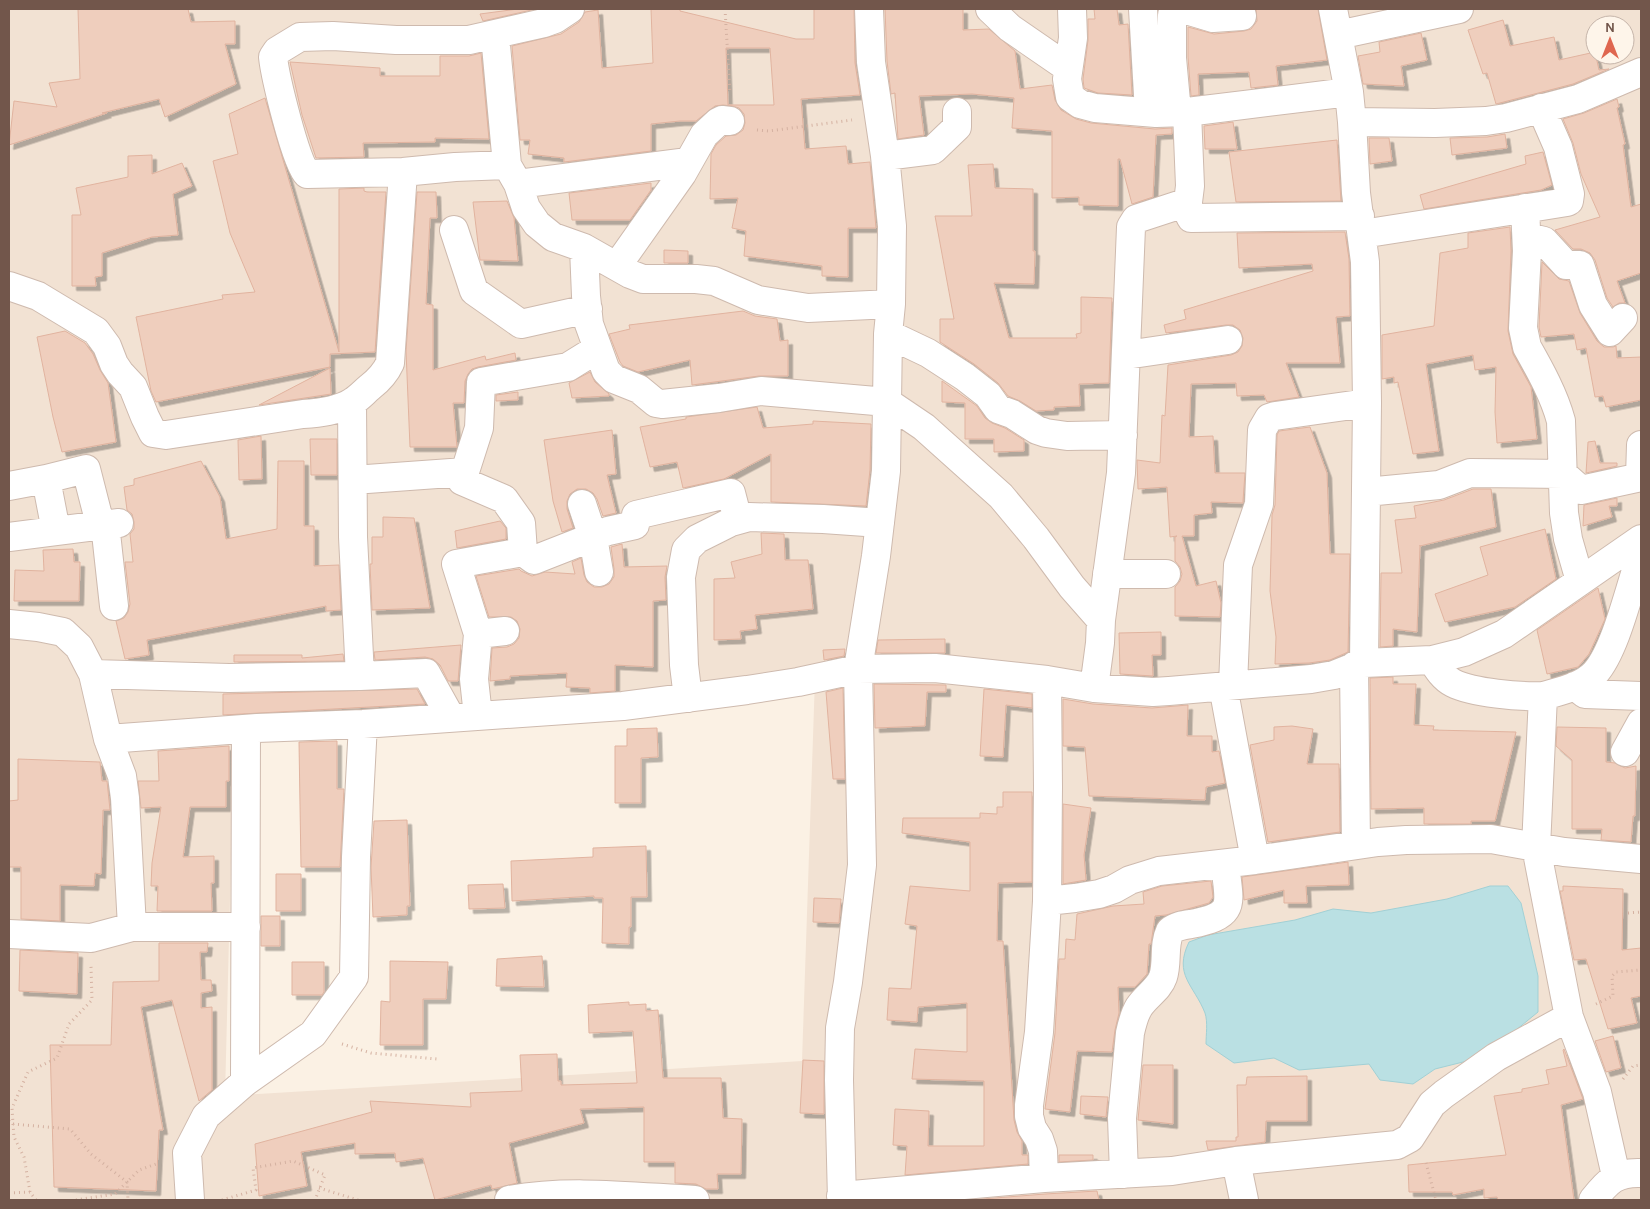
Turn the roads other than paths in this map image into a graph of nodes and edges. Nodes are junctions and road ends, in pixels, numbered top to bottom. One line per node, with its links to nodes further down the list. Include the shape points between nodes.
1 (570, 9): 10 (street, via 544,23)
2 (869, 9): 21 (street, via 871,62)
3 (990, 9): 12 (street, via 1010,28)
4 (1072, 9): 12 (street)
5 (1143, 9): 17 (street)
6 (1183, 9): 7 (street, via 1213,18 1242,16); 18 (street, via 1172,14 1172,58)
7 (1240, 9)
8 (1333, 9): 11 (street)
9 (1459, 9): 11 (street)
10 (495, 35): 23 (street, via 469,40 300,37 277,51 273,57 303,170 310,174); 24 (street)
11 (1338, 35): 14 (street)
12 (1068, 68): 17 (street, via 1070,97 1074,101 1095,108)
13 (1641, 72): 15 (street, via 1578,99)
14 (1349, 92): 18 (street); 20 (street)
15 (1541, 108): 20 (street, via 1486,120 1403,124); 26 (street, via 1558,146 1570,198 1564,203)
16 (957, 112): 21 (street, via 957,127 933,150)
17 (1149, 112): 18 (street)
18 (1182, 112): 25 (street, via 1190,192 1188,202)
19 (730, 121): 22 (street, via 714,124)
20 (1352, 122): 27 (street)
21 (885, 156): 33 (street, via 892,226)
22 (688, 162): 24 (street); 31 (street)
23 (403, 172): 24 (street, via 455,167); 41 (street, via 390,364 378,381)
24 (512, 174): 30 (street, via 526,208 537,224 553,237)
25 (1184, 204): 27 (street, via 1191,218); 39 (street, via 1136,219 1131,226)
26 (1525, 208): 27 (street); 29 (street)
27 (1361, 225): 42 (street, via 1365,262)
28 (454, 230): 34 (street, via 474,291 521,324)
29 (1527, 237): 35 (street, via 1544,241 1566,265 1580,265 1593,304 1610,332); 46 (street, via 1523,328 1527,347 1558,409)
30 (584, 248): 31 (street); 34 (street)
31 (617, 266): 33 (street, via 643,278 714,280 758,300 783,305 808,308)
32 (9, 286): 41 (street, via 38,296 96,331 120,373 134,386 153,433 166,435 322,412)
33 (891, 304): 36 (street)
34 (588, 310): 38 (street)
35 (1623, 318)
36 (888, 334): 40 (street); 43 (street, via 928,353 988,395 998,409 1037,430 1067,436)
37 (1228, 340): 39 (street)
38 (597, 349): 40 (street, via 606,371 614,379 643,392 658,404 761,391); 45 (street, via 568,367 481,382 479,428)
39 (1126, 355): 43 (street)
40 (887, 402): 55 (street, via 886,471); 68 (street, via 924,427 1001,496)
41 (352, 403): 49 (street)
42 (1367, 403): 51 (street); 78 (street, via 1275,416 1265,423 1259,504 1238,565)
43 (1123, 435): 63 (street)
44 (1641, 445): 47 (street)
45 (465, 472): 49 (street); 60 (street, via 462,481 504,499 510,507 521,523)
46 (1563, 474): 47 (street, via 1581,490); 51 (street, via 1470,473 1439,485); 65 (street, via 1568,539)
47 (1641, 477)
48 (46, 479): 50 (street); 54 (street, via 86,469 98,516); 56 (street)
49 (353, 480): 76 (street, via 352,537)
50 (9, 486)
51 (1366, 492): 73 (street)
52 (582, 504): 57 (street)
53 (738, 520): 55 (street, via 749,517); 57 (street, via 731,494 636,515 635,525); 83 (street, via 697,539 686,550 681,577)
54 (113, 523): 56 (street); 67 (street)
55 (880, 523): 74 (street)
56 (56, 531): 58 (street)
57 (593, 537): 60 (street, via 534,560); 62 (street)
58 (9, 538)
59 (1641, 539): 65 (street)
60 (523, 552): 71 (street, via 456,564)
61 (1641, 555): 66 (street)
62 (599, 572)
63 (1107, 574): 64 (street); 68 (street)
64 (1166, 574)
65 (1580, 581): 72 (street, via 1504,634 1464,652)
66 (1634, 602): 79 (street, via 1595,673)
67 (114, 606)
68 (1101, 620): 80 (street)
69 (9, 624): 75 (street, via 64,632 79,647)
70 (505, 631): 71 (street)
71 (478, 634): 84 (street, via 474,680)
72 (1432, 660): 73 (street); 81 (street, via 1440,673 1464,687 1527,697)
73 (1359, 664): 78 (street, via 1323,678); 90 (street)
74 (858, 669): 77 (street, via 936,668); 83 (street, via 798,682); 105 (street, via 862,866 840,1028)
75 (93, 674): 76 (street, via 228,678); 88 (street)
76 (360, 676): 84 (street, via 426,673)
77 (1047, 680): 80 (street); 95 (street)
78 (1228, 686): 80 (street, via 1153,692); 93 (street)
79 (1575, 686): 81 (street); 82 (street, via 1585,694)
80 (1094, 688)
81 (1543, 696): 91 (street)
82 (1641, 696)
83 (688, 698): 84 (street)
84 (464, 717): 86 (street)
85 (1641, 723): 89 (street)
86 (363, 724): 87 (street); 100 (street, via 354,977 313,1034)
87 (246, 729): 88 (street); 97 (street)
88 (108, 739): 96 (street, via 123,784)
89 (1625, 752)
90 (1356, 845): 91 (street, via 1465,839); 93 (street)
91 (1536, 847): 92 (street); 99 (street)
92 (1641, 859)
93 (1255, 860): 94 (street)
94 (1225, 864): 95 (street, via 1159,871 1099,894); 102 (street, via 1228,908 1222,915 1170,931 1163,976 1133,1020 1122,1118)
95 (1047, 901): 104 (street, via 1039,1032 1029,1105 1032,1128 1043,1151)
96 (132, 927): 97 (street); 98 (street, via 91,938)
97 (246, 927): 100 (street)
98 (9, 934)
99 (1569, 1017): 101 (street, via 1496,1057 1444,1094 1432,1104 1404,1143); 103 (street)
100 (245, 1082): 106 (street, via 206,1116 188,1153)
101 (1236, 1161): 102 (street, via 1172,1171); 109 (street)
102 (1124, 1174): 104 (street)
103 (1629, 1175): 110 (street, via 1604,1186)
104 (1044, 1178): 105 (street)
105 (842, 1198)
106 (190, 1200)
107 (509, 1200): 108 (street, via 577,1195)
108 (695, 1200)
109 (1244, 1200)
110 (1593, 1200)

